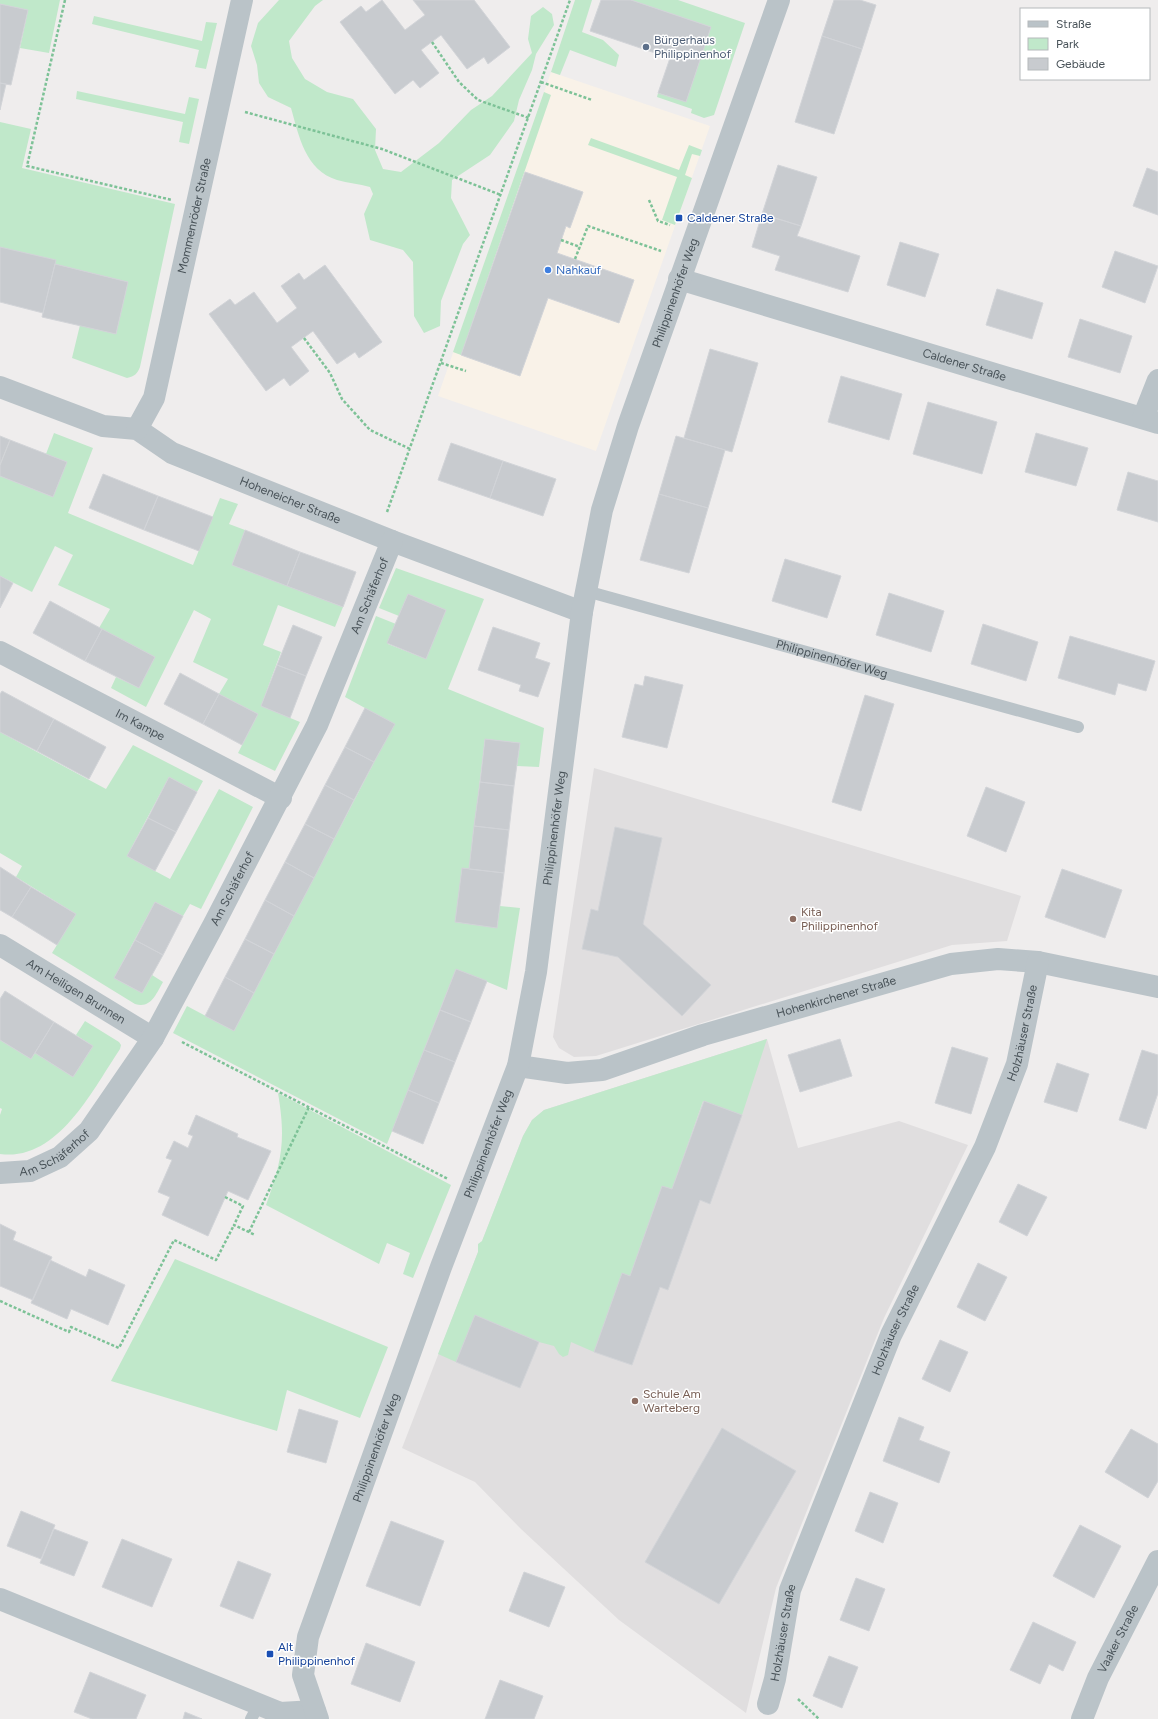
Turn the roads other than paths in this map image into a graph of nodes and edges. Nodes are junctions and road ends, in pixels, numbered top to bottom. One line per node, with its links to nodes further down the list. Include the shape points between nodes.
1 (242, 0): 7 (street, Mommenröder Straße, via 154,398)
2 (779, 0): 3 (street, Philippinenhöfer Weg)
3 (683, 269): 6 (street, Caldener Straße); 9 (street, Philippinenhöfer Weg, via 628,426 602,510)
4 (1158, 380): 6 (street)
5 (0, 387): 7 (street, Hoheneicher Straße, via 103,426)
6 (1150, 421)
7 (137, 429): 8 (street, Hoheneicher Straße, via 172,453)
8 (385, 538): 10 (street, Hoheneicher Straße); 13 (street, Am Schäferhof, via 317,725)
9 (586, 591): 10 (street, Philippinenhöfer Weg); 12 (lane, Philippinenhöfer Weg)
10 (582, 612): 18 (street, Philippinenhöfer Weg, via 536,972)
11 (0, 652): 13 (street, Im Kampe)
12 (1078, 727)
13 (281, 798): 17 (street, Am Schäferhof)
14 (0, 945): 17 (street, Am Heiligen Brunnen)
15 (1038, 962): 16 (street, Hohenkirchener Straße); 18 (street, Hohenkirchener Straße, via 998,959 951,964 703,1035 602,1070 567,1073); 22 (street, Holzhäuser Straße, via 1017,1064 988,1140 891,1335 790,1590 775,1679)
16 (1158, 987)
17 (153, 1038): 19 (street, Am Schäferhof, via 89,1131 60,1157 30,1171)
18 (518, 1066): 24 (street, Philippinenhöfer Weg, via 441,1267 308,1637 303,1675)
19 (0, 1173)
20 (1158, 1561): 25 (street, Vaaker Straße, via 1098,1678)
21 (0, 1599): 23 (street)
22 (768, 1704)
23 (255, 1711): 24 (street)
24 (317, 1715)
25 (1082, 1719)

